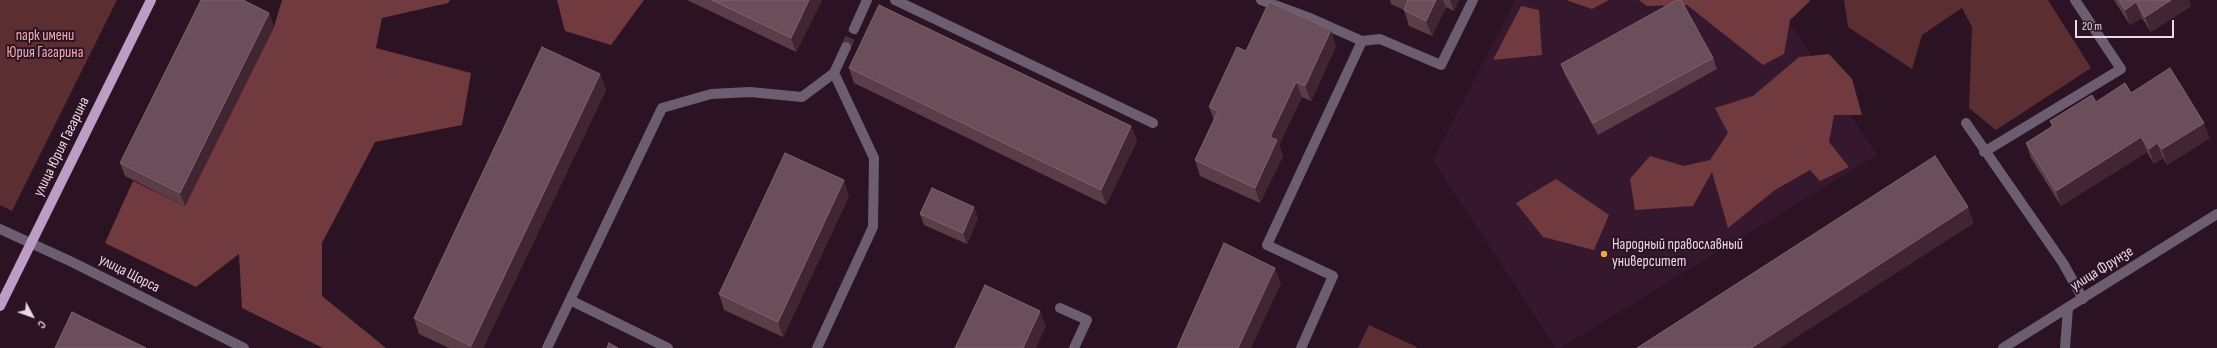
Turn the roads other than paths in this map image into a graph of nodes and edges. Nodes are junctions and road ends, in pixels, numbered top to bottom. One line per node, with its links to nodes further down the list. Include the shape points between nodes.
1 (150, 0): 16 (main road, улица Юрия Гагарина)
2 (867, 0): 7 (street)
3 (895, 0): 11 (street)
4 (1261, 0): 8 (street)
5 (1473, 0): 8 (street, via 1441,64 1380,39)
6 (2075, 0): 13 (street, via 2121,69)
7 (854, 29)
8 (1362, 41): 27 (street, via 1267,245 1333,276)
9 (846, 47): 10 (street)
10 (834, 73): 18 (street, via 802,98 750,92 711,94 662,108); 25 (street, via 874,158 873,227)
11 (1153, 122)
12 (1966, 123): 13 (street)
13 (1984, 152): 17 (street, via 2063,263)
14 (2217, 214): 17 (street, улица Фрунзе)
15 (0, 229): 16 (street, улица Щорса)
16 (32, 243): 19 (main road, улица Юрия Гагарина); 22 (street, улица Щорса)
17 (2083, 299): 21 (street, улица Фрунзе)
18 (570, 300): 23 (street); 24 (street)
19 (0, 306)
20 (1060, 308): 26 (street, via 1087,320)
21 (2068, 308): 28 (street, улица Фрунзе); 29 (street)
22 (244, 348)
23 (547, 348)
24 (668, 348)
25 (817, 348)
26 (1074, 348)
27 (1301, 348)
28 (2003, 348)
29 (2065, 348)

